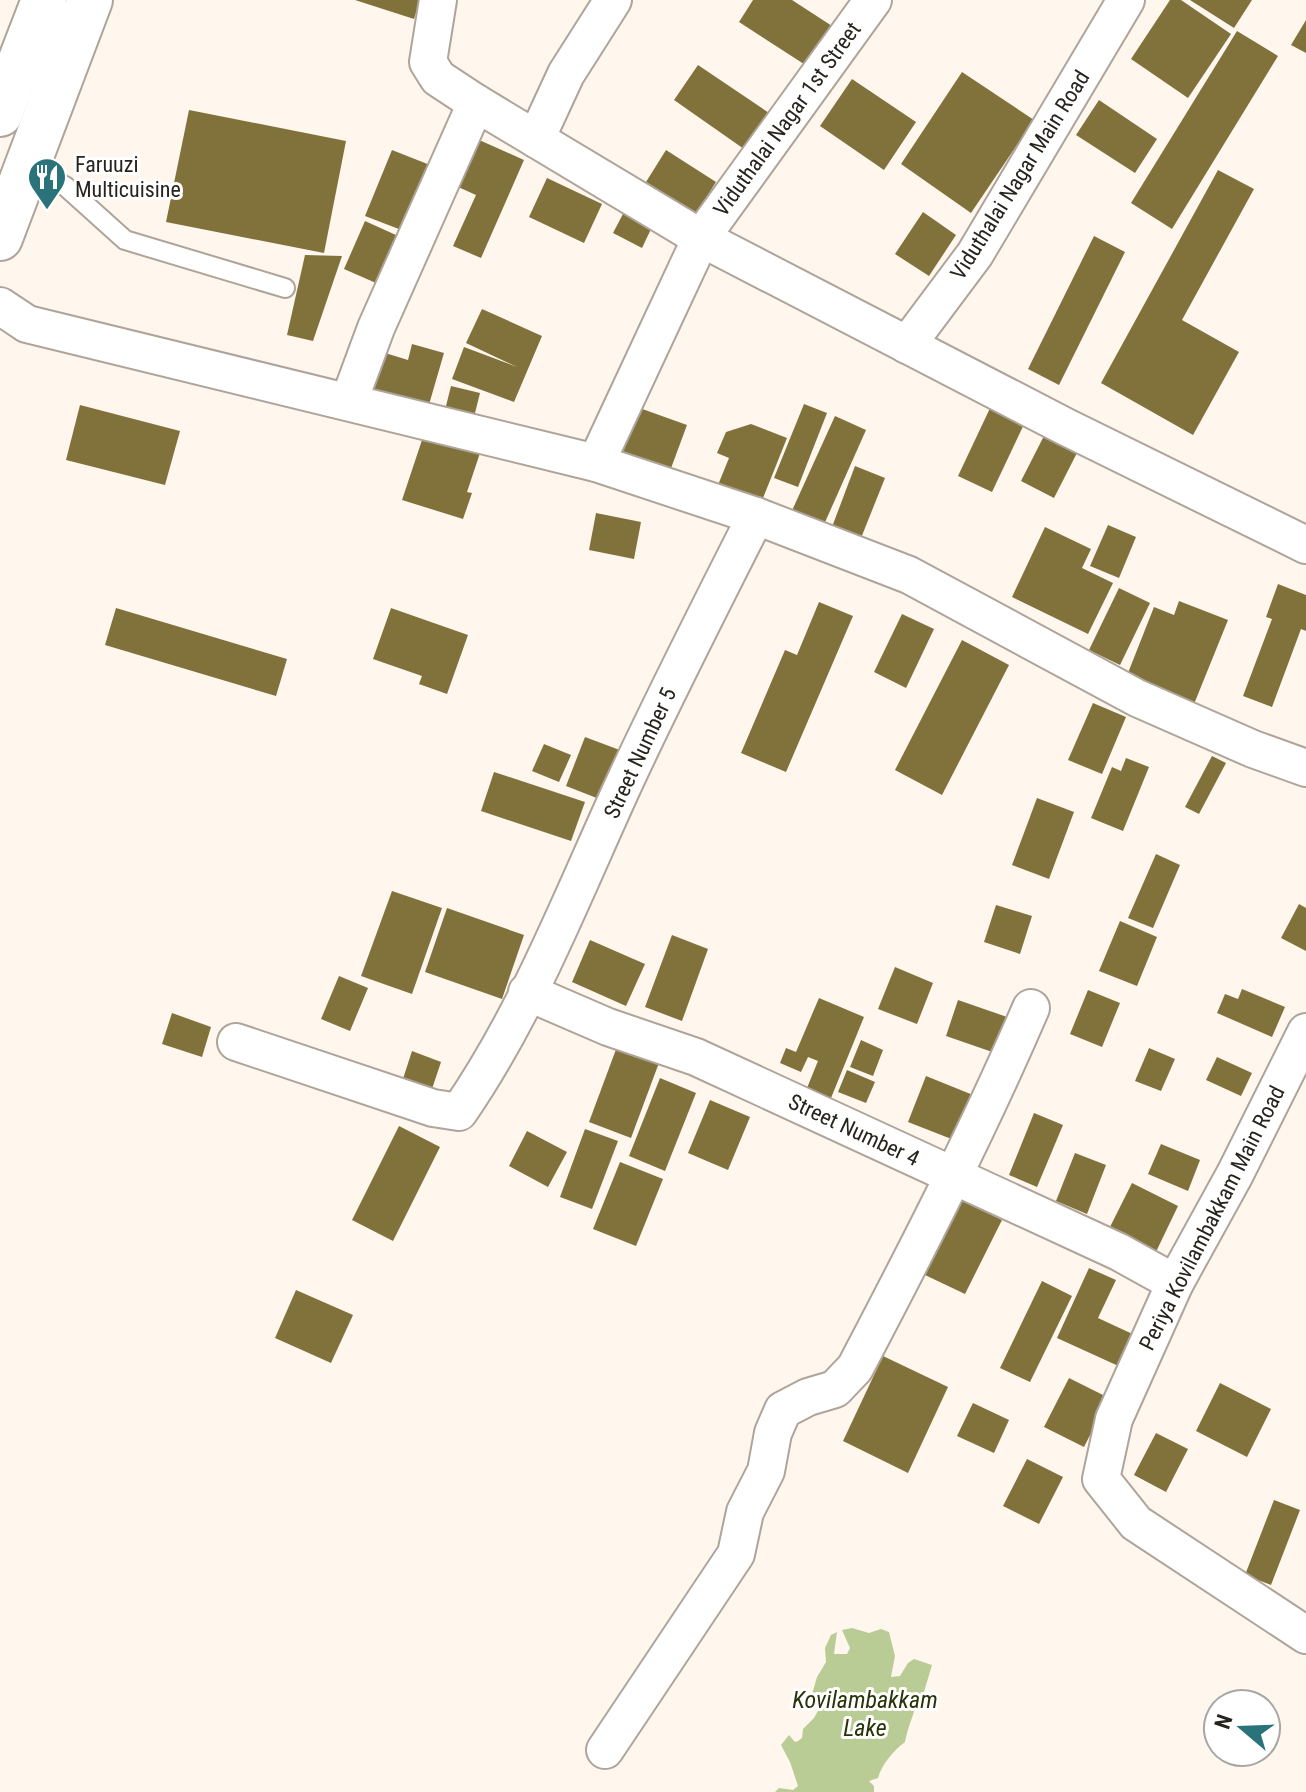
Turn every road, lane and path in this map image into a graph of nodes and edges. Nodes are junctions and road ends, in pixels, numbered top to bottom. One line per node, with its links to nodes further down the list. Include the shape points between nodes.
1 (44, 0): 8 (main road)
2 (90, 0): 10 (main road)
3 (438, 0): 7 (street, via 428,62 438,78)
4 (613, 0): 9 (street, via 566,74)
5 (873, 0): 12 (street, Viduthalai Nagar 1st Street)
6 (1126, 0): 15 (street, Viduthalai Nagar Main Road, via 975,254)
7 (476, 103): 9 (street); 16 (street)
8 (0, 114)
9 (536, 139): 12 (street)
10 (26, 168): 11 (main road); 13 (lane, via 65,186 125,240)
11 (0, 237)
12 (701, 238): 15 (street); 17 (street, Viduthalai Nagar 1st Street)
13 (285, 288)
14 (0, 306): 16 (street, via 27,324)
15 (907, 345): 19 (street)
16 (349, 401): 17 (street)
17 (596, 463): 18 (street)
18 (756, 516): 20 (street, via 909,575 1137,698); 21 (street, Street Number 5)
19 (1306, 545)
20 (1306, 768)
21 (527, 992): 24 (street, Street Number 5, via 459,1112); 25 (street, Street Number 4, via 696,1057)
22 (1031, 1008): 25 (street)
23 (1306, 1032): 26 (street, Periya Kovilambakkam Main Road)
24 (236, 1042)
25 (953, 1176): 26 (street, Street Number 4); 28 (street, via 855,1368 835,1389 783,1410 766,1471 745,1512 736,1554)
26 (1175, 1283): 27 (street, Periya Kovilambakkam Main Road, via 1114,1419 1101,1479 1136,1523)
27 (1306, 1635)
28 (605, 1750)

